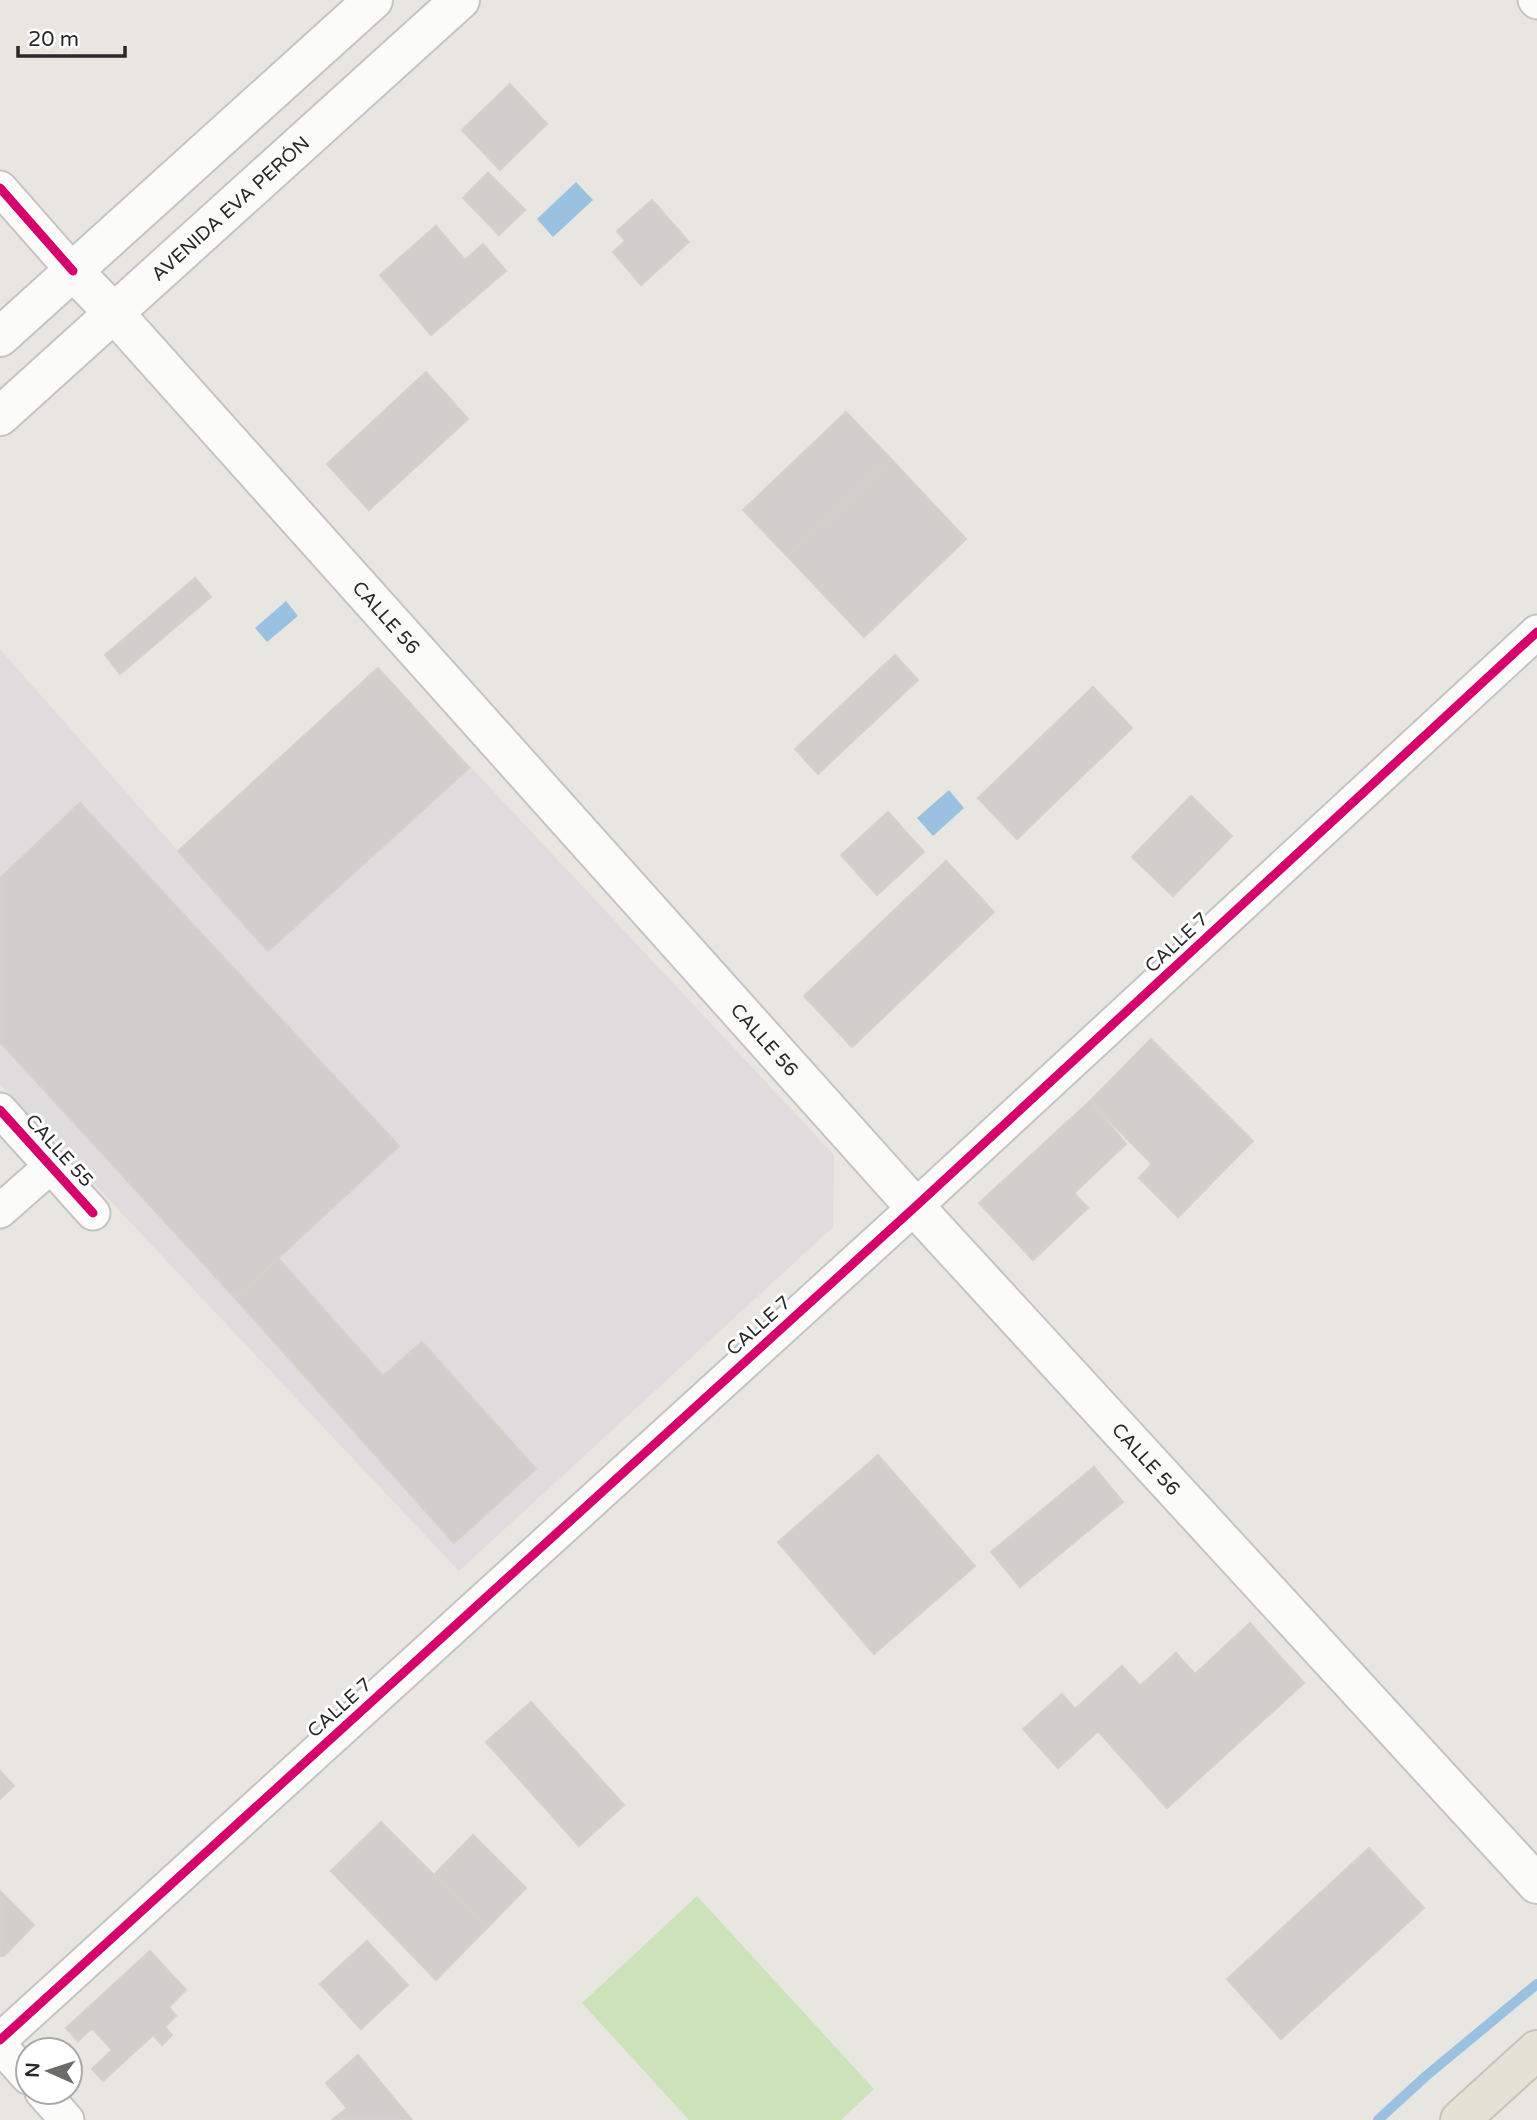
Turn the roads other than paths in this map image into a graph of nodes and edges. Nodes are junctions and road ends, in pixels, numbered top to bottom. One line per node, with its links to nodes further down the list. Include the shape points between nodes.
1 (373, 0): 4 (main road)
2 (460, 0): 5 (main road, AVENIDA EVA PERÓN)
3 (0, 188): 4 (street, CALLE 56)
4 (73, 271): 5 (main road, CALLE 56); 6 (main road)
5 (114, 313): 7 (main road, AVENIDA EVA PERÓN); 11 (main road, CALLE 56)
6 (0, 337)
7 (0, 416)
8 (1537, 632): 11 (street, CALLE 7)
9 (0, 1110): 10 (street, CALLE 55)
10 (51, 1166): 12 (street); 13 (street, CALLE 55)
11 (915, 1207): 14 (main road, CALLE 56); 15 (street, CALLE 7)
12 (0, 1211)
13 (93, 1213)
14 (1537, 1884)
15 (0, 2040)
16 (0, 2046): 18 (street)
17 (1537, 2050): 21 (highway)
18 (14, 2062)
19 (54, 2106): 20 (street)
20 (67, 2120)
21 (1460, 2120)

